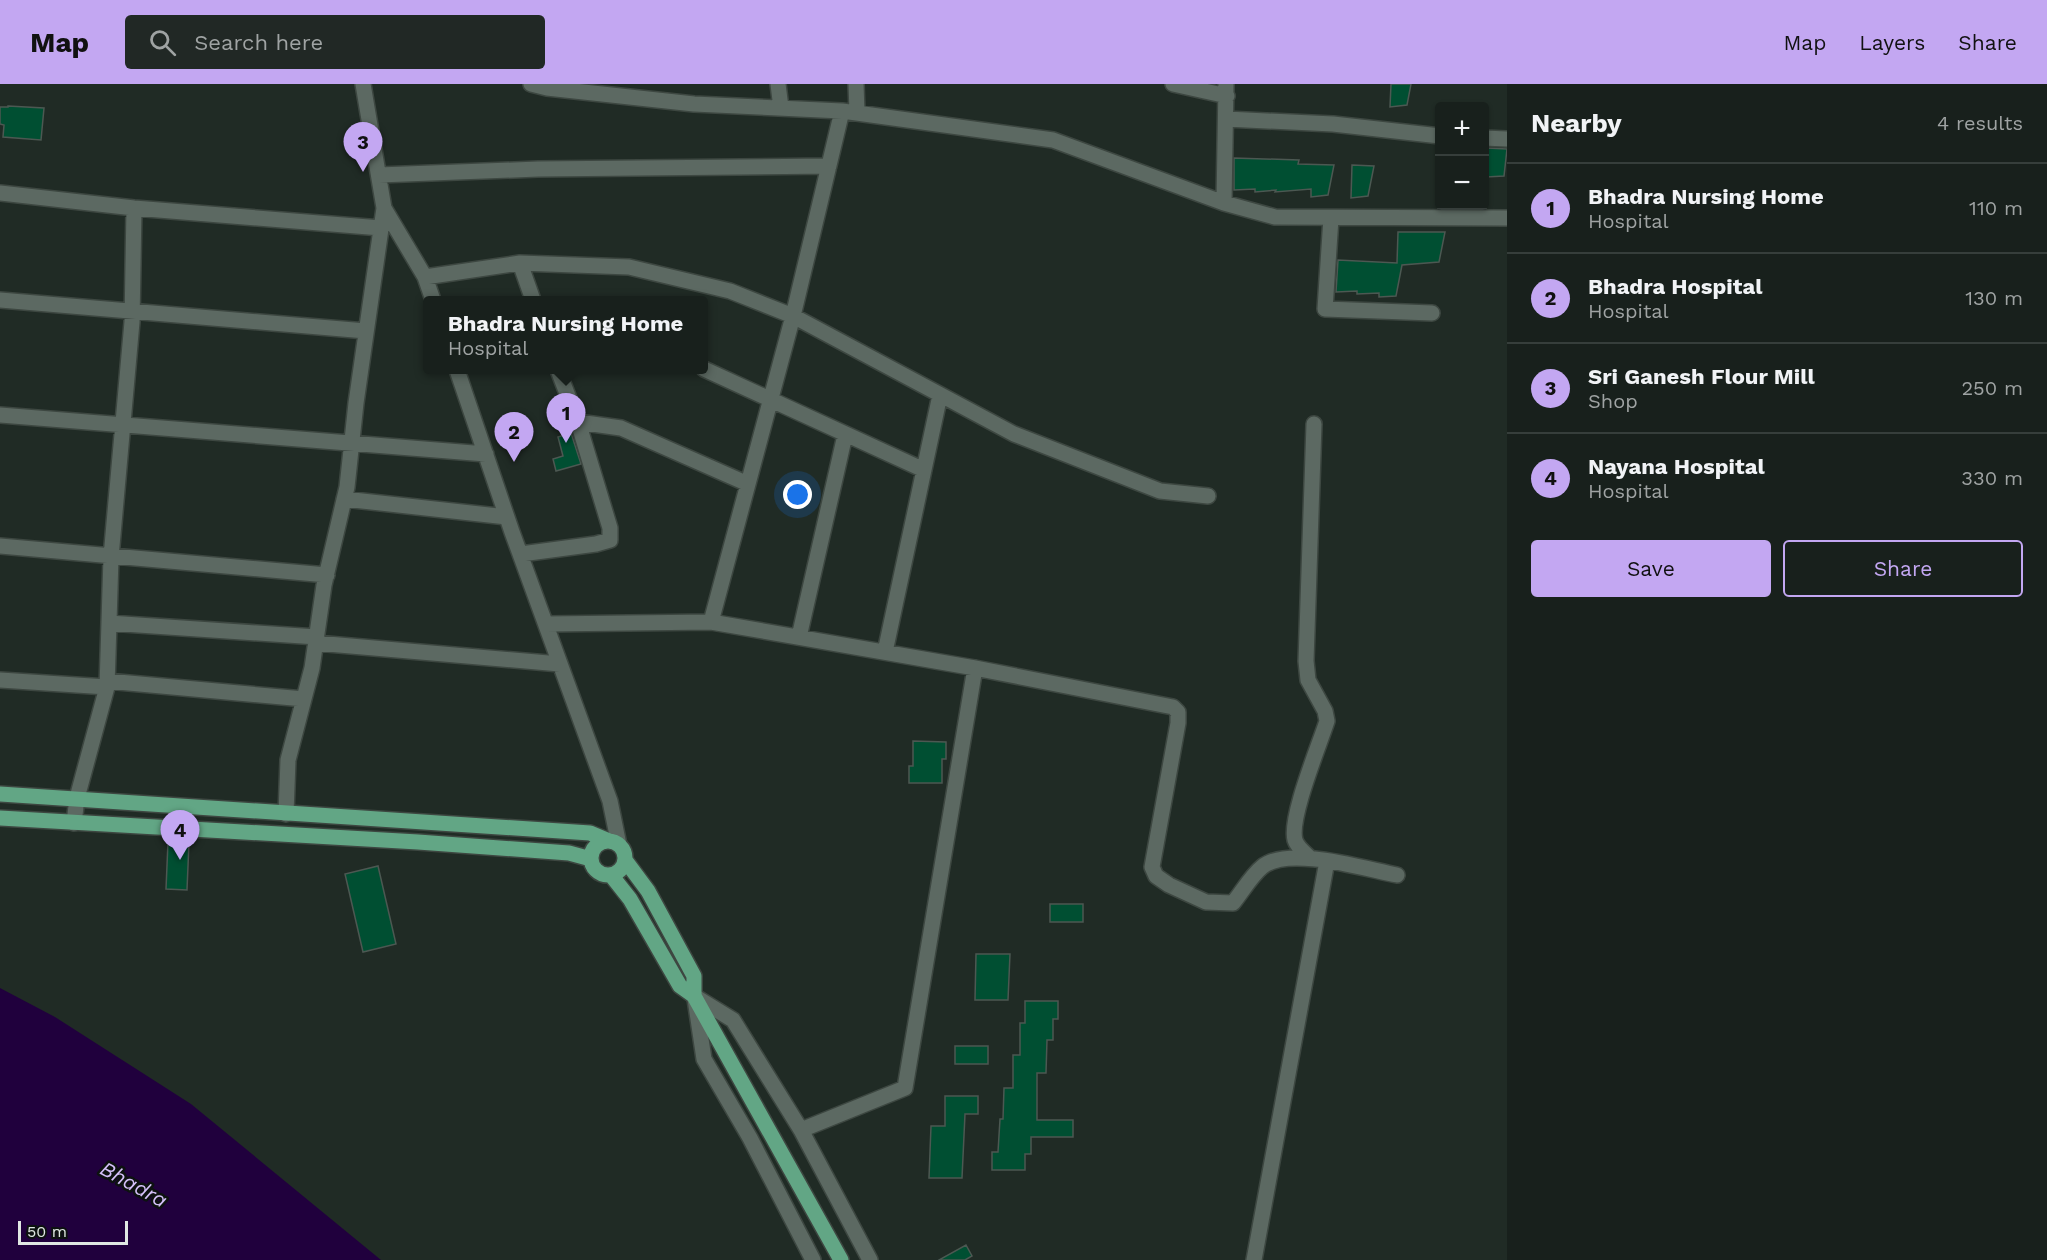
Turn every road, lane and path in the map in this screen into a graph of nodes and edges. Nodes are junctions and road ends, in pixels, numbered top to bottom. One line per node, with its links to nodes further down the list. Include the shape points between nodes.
1 (363, 84): 15 (street)
2 (531, 84): 6 (street)
3 (778, 84): 8 (street)
4 (856, 84): 9 (street)
5 (1173, 84): 7 (street)
6 (547, 86): 8 (street, via 694,105)
7 (1226, 90): 10 (street)
8 (781, 108): 9 (street)
9 (849, 112): 14 (street); 17 (street, via 1053,140)
10 (1226, 120): 11 (street, via 1333,124); 17 (street)
11 (1435, 135)
12 (1489, 138): 13 (street)
13 (1507, 139)
14 (829, 166): 15 (street); 30 (street)
15 (379, 175): 19 (street)
16 (0, 193): 18 (street)
17 (1224, 203): 20 (street, via 1275,217)
18 (134, 208): 22 (street); 28 (street)
19 (384, 208): 22 (street); 24 (street)
20 (1330, 218): 21 (street); 29 (street, via 1325,309)
21 (1507, 218)
22 (381, 228): 31 (street)
23 (520, 263): 24 (street); 26 (street); 30 (street, via 629,267 730,291)
24 (425, 277): 25 (street)
25 (432, 296)
26 (532, 296)
27 (0, 300): 28 (street)
28 (132, 311): 31 (street); 39 (street)
29 (1432, 313)
30 (793, 316): 35 (street); 36 (street)
31 (366, 331): 42 (street)
32 (708, 371): 36 (street)
33 (459, 374): 43 (street)
34 (560, 374): 38 (street)
35 (940, 394): 44 (street); 46 (street, via 1014,434 1160,490)
36 (770, 401): 41 (street); 45 (street)
37 (0, 415): 39 (street)
38 (578, 422): 45 (street, via 621,428); 50 (street, via 610,528 610,540)
39 (123, 424): 42 (street); 51 (street)
40 (1314, 424): 70 (street, via 1306,661 1308,680 1328,721 1294,831 1296,843)
41 (845, 435): 44 (street); 56 (street)
42 (352, 442): 43 (street); 47 (street)
43 (486, 454): 48 (street)
44 (924, 470): 58 (street)
45 (748, 484): 53 (street)
46 (1208, 496)
47 (344, 499): 48 (street); 52 (street)
48 (507, 517): 50 (street)
49 (0, 546): 51 (street)
50 (521, 554): 55 (street)
51 (111, 557): 52 (street); 54 (street)
52 (327, 575): 57 (street)
53 (711, 621): 55 (street); 56 (street)
54 (109, 623): 57 (street); 62 (street)
55 (546, 624): 59 (street)
56 (799, 637): 58 (street)
57 (316, 640): 59 (street); 63 (street)
58 (885, 652): 60 (street)
59 (560, 664): 69 (street, via 610,801)
60 (975, 668): 70 (street, via 1173,707 1178,712 1152,867 1156,876 1169,885 1206,902 1233,903 1272,860); 77 (street, via 905,1088)
61 (0, 680): 62 (street)
62 (107, 684): 63 (street); 65 (street)
63 (304, 699): 66 (street, via 288,760)
64 (0, 794): 65 (main road)
65 (77, 798): 66 (main road); 68 (street)
66 (286, 814): 69 (main road, via 590,833)
67 (0, 818): 68 (main road)
68 (74, 823): 71 (main road, via 430,843 569,853)
69 (614, 843): 71 (main road, via 598,845); 72 (main road, via 622,849)
70 (1310, 858): 73 (street)
71 (591, 859): 74 (main road, via 600,873)
72 (625, 860): 74 (main road, via 620,870); 76 (main road, via 648,891 694,976)
73 (1327, 861): 75 (street); 81 (street)
74 (611, 875): 76 (main road, via 630,899 680,986)
75 (1397, 875)
76 (694, 996): 77 (street, via 733,1020); 78 (street, via 704,1059); 79 (main road)
77 (801, 1130): 80 (street)
78 (813, 1260)
79 (841, 1260)
80 (870, 1260)
81 (1254, 1260)

